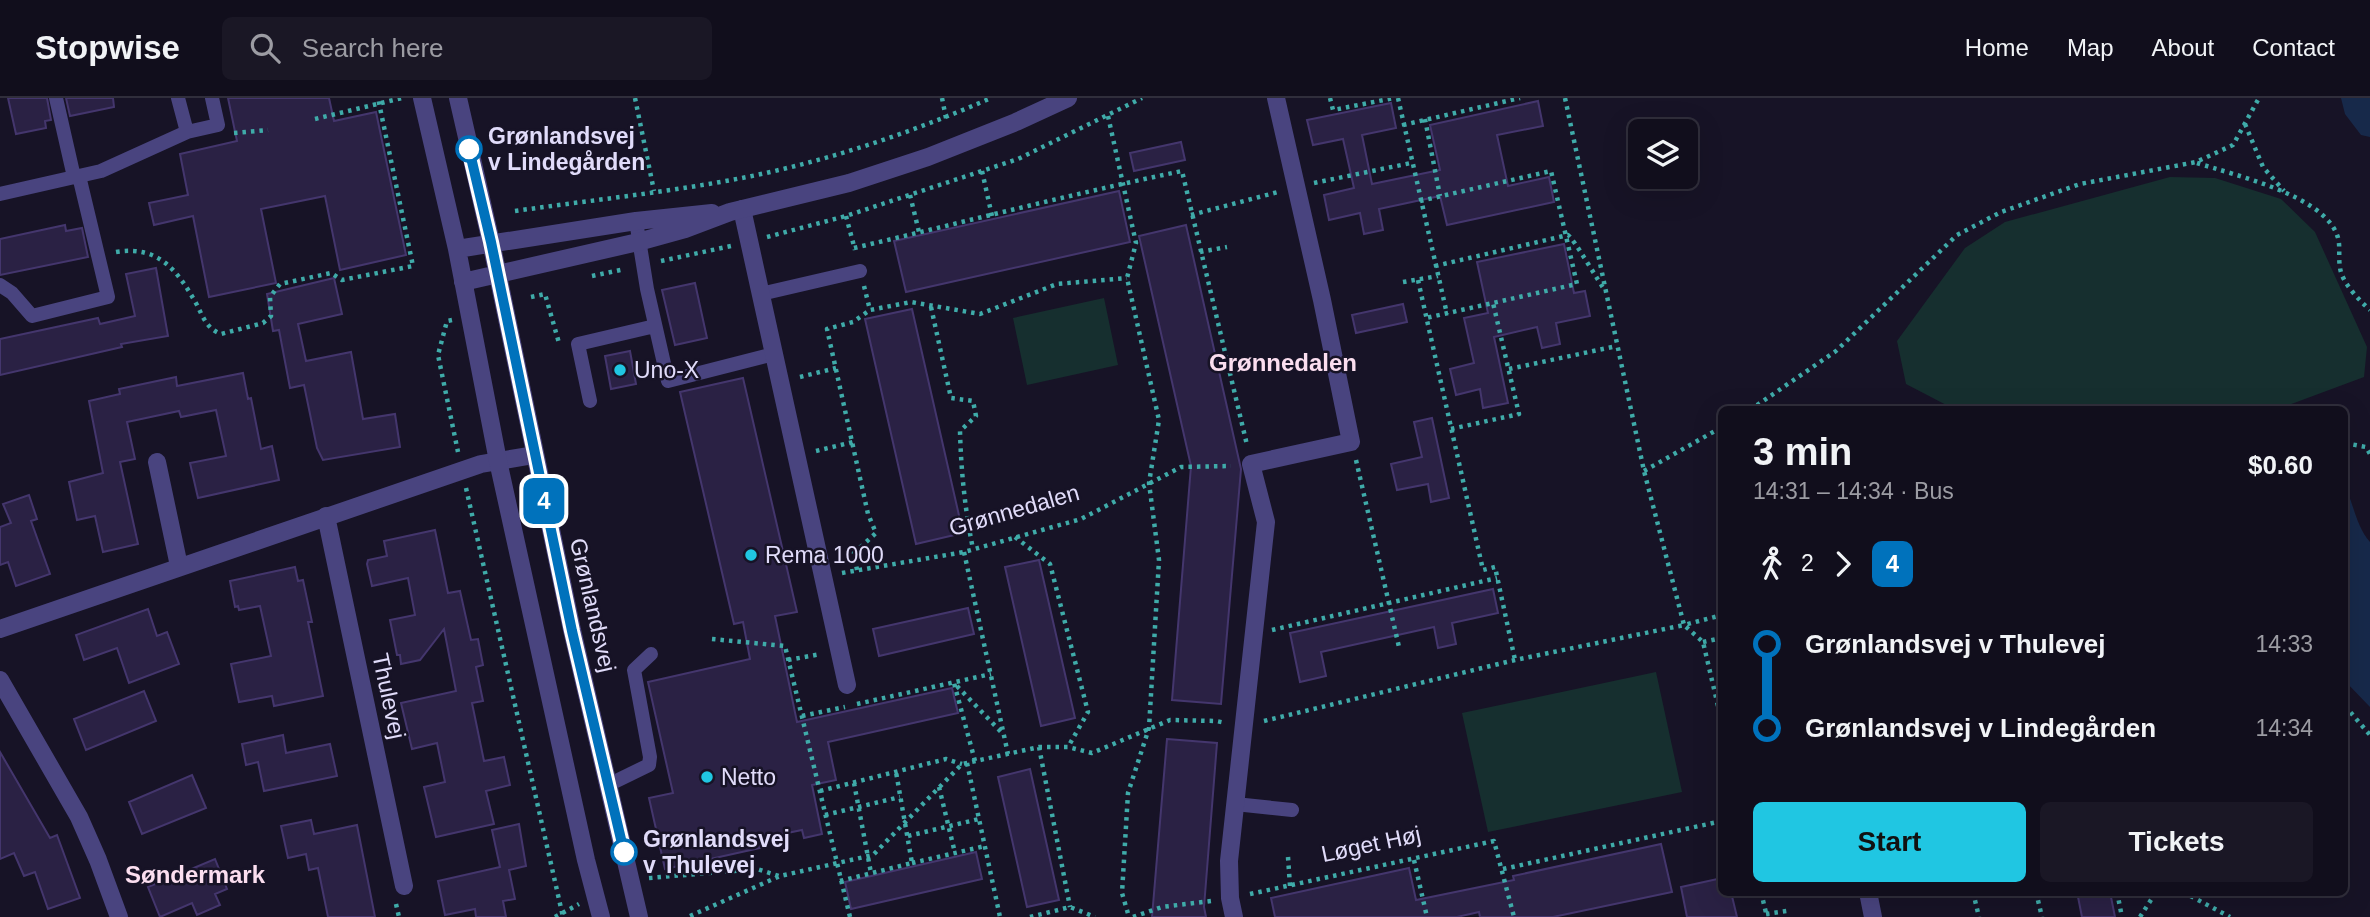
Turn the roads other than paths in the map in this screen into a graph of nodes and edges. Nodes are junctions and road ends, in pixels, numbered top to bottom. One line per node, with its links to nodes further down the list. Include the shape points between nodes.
1 (56, 98): 9 (lane)
2 (178, 98): 8 (lane)
3 (212, 98): 8 (lane, via 218,125)
4 (422, 98): 15 (street)
5 (458, 98): 13 (street, Grønlandsvej)
6 (1068, 98): 11 (street, via 928,157 849,183)
7 (1276, 98): 34 (street, via 1351,442 1251,464 1266,522)
8 (187, 132): 9 (lane, via 102,171)
9 (76, 177): 10 (lane); 19 (lane, via 108,297 32,316)
10 (0, 194)
11 (736, 211): 12 (street); 14 (street); 20 (street, via 749,242)
12 (636, 221): 13 (street); 14 (lane)
13 (491, 242): 15 (street); 17 (street, Grønlandsvej)
14 (638, 242): 17 (street); 21 (lane)
15 (457, 249): 18 (street)
16 (860, 271): 20 (lane)
17 (498, 274): 18 (street); 24 (street, Grønlandsvej)
18 (463, 282): 25 (street)
19 (0, 285)
20 (761, 294): 22 (street)
21 (655, 326): 22 (lane, via 668,381); 23 (lane, via 578,344)
22 (774, 354): 32 (street)
23 (590, 401)
24 (534, 455): 25 (street); 33 (street, Grønlandsvej)
25 (498, 461): 27 (street); 39 (street)
26 (157, 462): 28 (street)
27 (326, 516): 28 (street); 36 (street, Thulevej)
28 (179, 566): 29 (street)
29 (0, 629)
30 (651, 654): 33 (lane, via 634,670 649,765)
31 (0, 680): 38 (street, via 79,817)
32 (847, 685)
33 (608, 785): 40 (street, Grønlandsvej)
34 (1235, 804): 35 (lane); 41 (street, via 1229,861)
35 (1292, 810)
36 (404, 886)
37 (1869, 896): 42 (street)
38 (119, 917)
39 (601, 917)
40 (639, 917)
41 (1234, 917)
42 (1873, 917)

